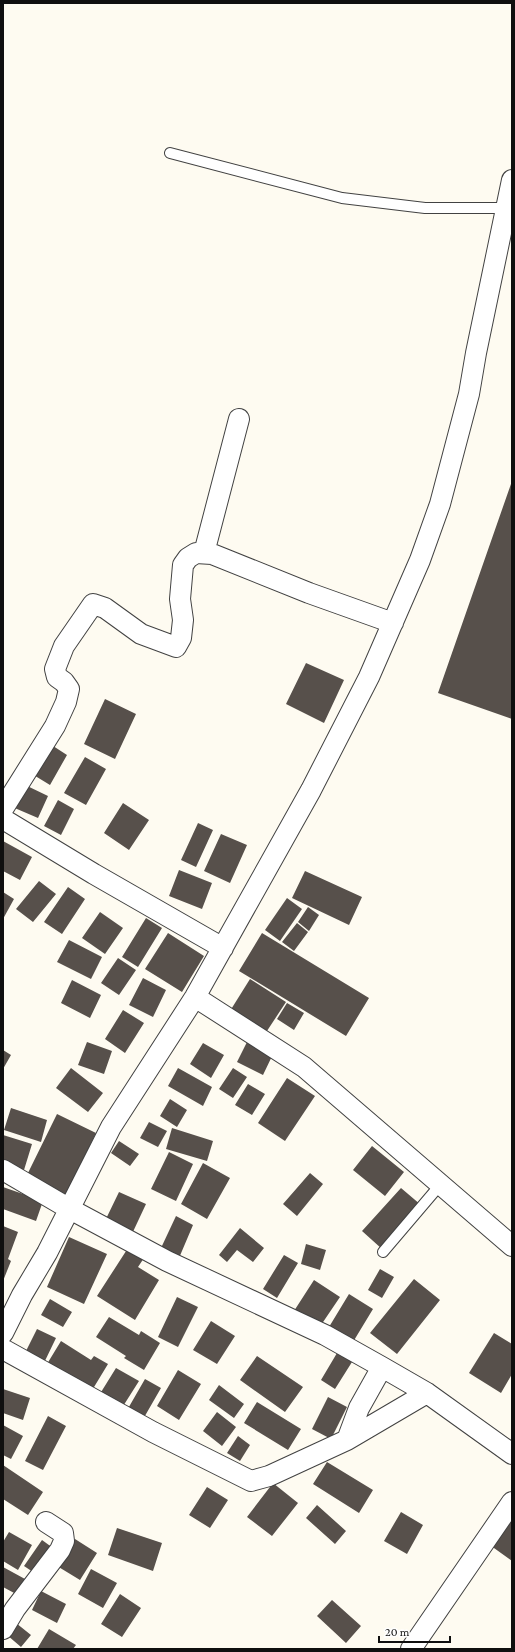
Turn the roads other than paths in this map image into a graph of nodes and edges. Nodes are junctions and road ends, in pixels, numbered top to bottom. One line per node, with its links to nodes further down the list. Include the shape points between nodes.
1 (170, 153): 3 (lane, via 342,198 425,208)
2 (512, 180): 3 (street)
3 (506, 208): 6 (street, via 469,394 452,460 420,560)
4 (239, 419): 5 (street)
5 (204, 553): 6 (street); 7 (street, via 196,553 183,565 180,599 183,620 181,638 176,647 141,634 105,608 93,604 64,646 55,669 57,677 69,689 66,702 55,726)
6 (393, 623): 9 (street, via 344,728)
7 (3, 809)
8 (3, 819): 9 (street)
9 (223, 948): 10 (street)
10 (195, 997): 12 (street, via 304,1068); 13 (street, via 111,1127)
11 (3, 1170): 13 (street)
12 (440, 1184): 14 (street); 15 (lane)
13 (68, 1208): 16 (street, via 47,1253); 18 (street, via 167,1261 325,1335)
14 (512, 1246)
15 (383, 1252)
16 (3, 1333)
17 (3, 1349): 20 (street, via 153,1432 250,1481 269,1476)
18 (382, 1367): 19 (street); 20 (street, via 359,1408)
19 (427, 1393): 20 (street); 21 (street)
20 (347, 1440)
21 (512, 1454)
22 (512, 1502): 25 (street)
23 (46, 1522): 24 (street, via 63,1533 64,1540 60,1550 15,1608)
24 (3, 1628)
25 (411, 1649)

